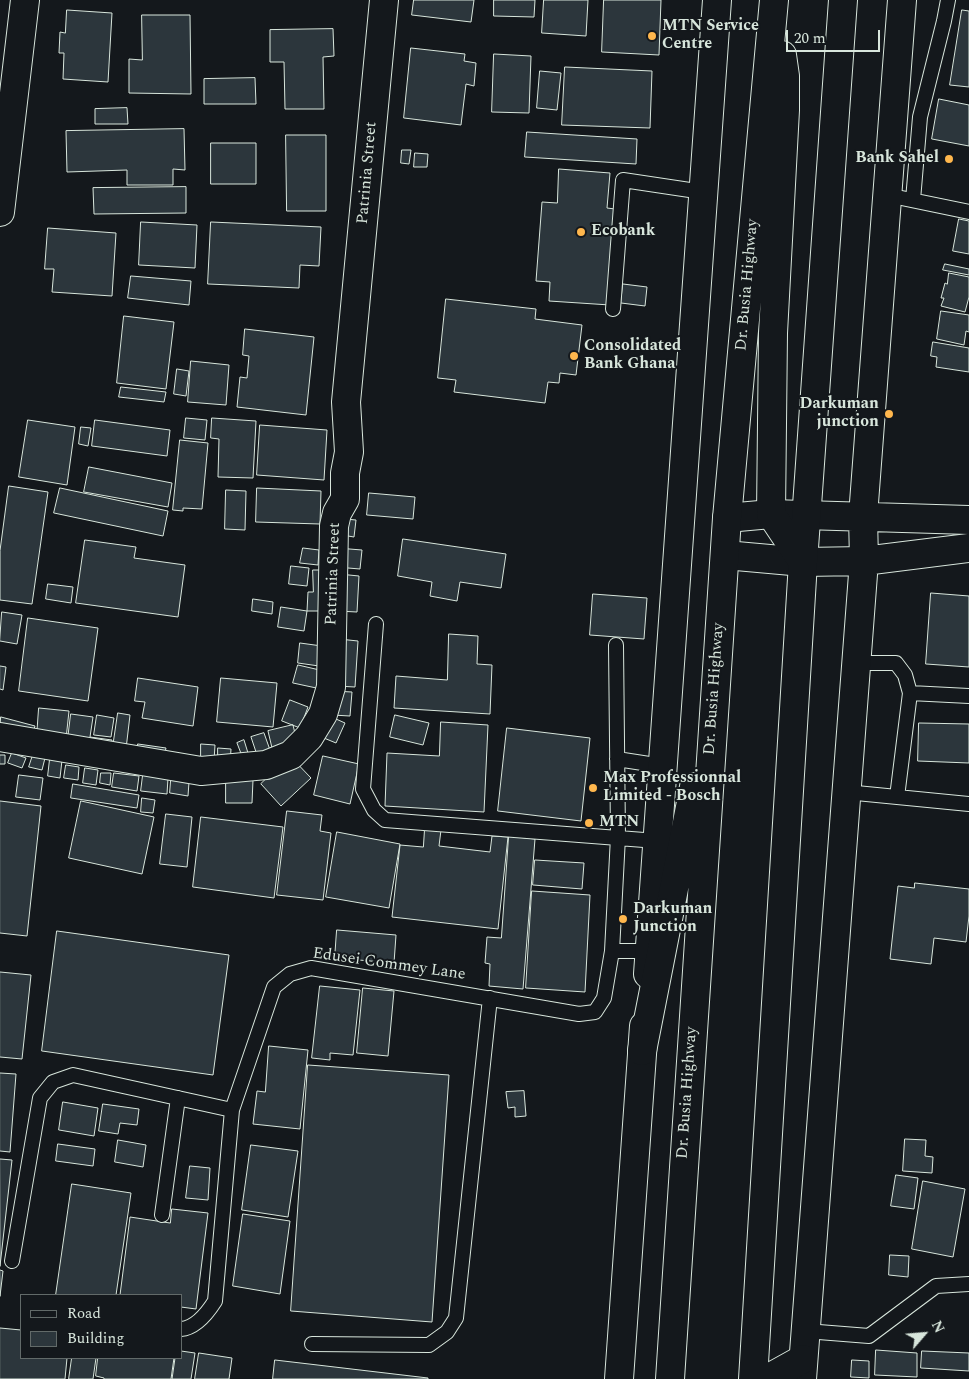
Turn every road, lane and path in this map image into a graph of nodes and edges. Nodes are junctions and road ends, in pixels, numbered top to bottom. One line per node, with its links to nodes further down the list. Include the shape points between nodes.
1 (25, 0): 10 (main road)
2 (384, 0): 28 (main road, Patrinia Street, via 346,402 349,452 345,499 334,526 331,687 323,714 309,737 291,754 266,765 201,771)
3 (717, 0): 8 (main road)
4 (843, 0): 14 (main road)
5 (902, 0): 9 (main road)
6 (948, 0): 9 (lane)
7 (774, 4): 13 (main road, via 785,76 785,110 773,333); 16 (main road, Dr. Busia Highway)
8 (704, 192): 12 (lane, via 623,180); 30 (main road)
9 (900, 197): 11 (lane); 15 (main road)
10 (0, 212)
11 (969, 212)
12 (613, 309)
13 (771, 514): 14 (main road); 16 (main road); 21 (main road)
14 (807, 516): 15 (main road); 21 (main road)
15 (863, 516): 17 (main road); 20 (main road)
16 (727, 518): 19 (main road, Dr. Busia Highway)
17 (969, 520)
18 (969, 548): 20 (main road)
19 (725, 555): 21 (main road); 25 (main road, Dr. Busia Highway)
20 (864, 561): 21 (main road); 24 (main road)
21 (804, 562): 51 (main road)
22 (376, 624): 34 (lane, via 363,789 374,810 385,820)
23 (616, 644): 29 (lane)
24 (856, 663): 26 (lane, via 896,663 905,674); 31 (main road)
25 (715, 675): 39 (main road); 50 (main road, Dr. Busia Highway)
26 (910, 693): 27 (lane); 32 (lane)
27 (969, 696)
28 (0, 737)
29 (617, 759): 30 (lane); 34 (lane)
30 (662, 766): 35 (main road)
31 (846, 792): 32 (lane); 46 (main road)
32 (897, 797): 33 (lane)
33 (969, 804)
34 (618, 837): 35 (lane); 36 (lane)
35 (657, 841): 37 (main road)
36 (612, 951): 37 (lane); 38 (lane, Edusei Commey Lane, via 604,998 595,1012 579,1014)
37 (650, 951): 39 (main road)
38 (490, 998): 41 (lane, Edusei Commey Lane, via 311,968 290,974 274,987); 47 (lane, via 456,1318 447,1332 429,1345)
39 (642, 1051): 49 (main road)
40 (178, 1098): 41 (lane); 42 (lane); 43 (lane, via 73,1075 54,1082 40,1098)
41 (232, 1110): 45 (lane, Edusei Commey Lane, via 215,1301 205,1315)
42 (162, 1215)
43 (12, 1261)
44 (969, 1284): 46 (lane, via 936,1286 869,1336)
45 (182, 1329)
46 (806, 1331): 48 (main road)
47 (312, 1344)
48 (803, 1369): 52 (main road)
49 (619, 1379)
50 (670, 1379)
51 (753, 1379)
52 (767, 1379)

